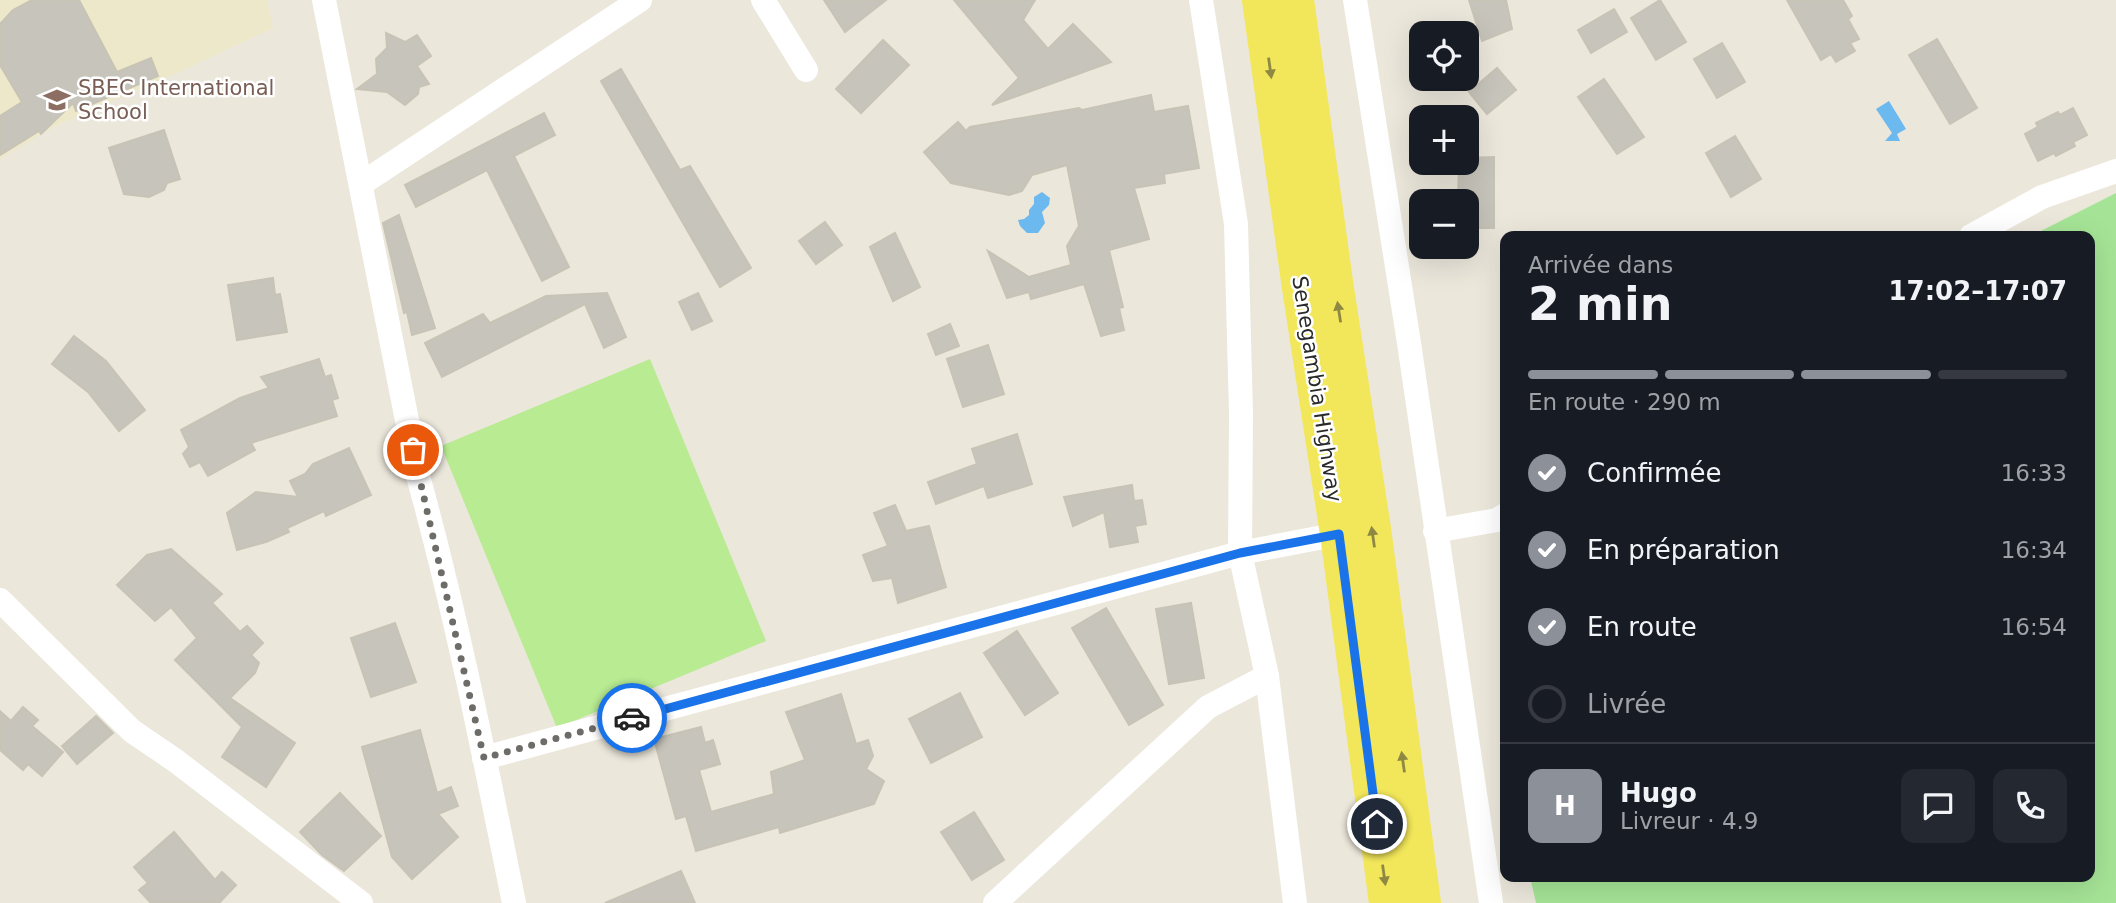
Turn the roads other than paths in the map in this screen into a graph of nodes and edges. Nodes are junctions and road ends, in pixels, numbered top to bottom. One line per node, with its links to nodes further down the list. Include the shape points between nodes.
1 (324, 0): 10 (street)
2 (640, 0): 10 (street)
3 (763, 0): 8 (street)
4 (1201, 0): 15 (street, via 1236,224)
5 (1261, 0): 14 (main road, Senegambia Highway, one-way to 14)
6 (1295, 0): 24 (main road, Senegambia Highway, one-way to 6)
7 (1355, 0): 13 (street)
8 (806, 70)
9 (2116, 171): 11 (street, via 2042,197)
10 (361, 184): 18 (street, via 418,476)
11 (1979, 231)
12 (1500, 518): 13 (street)
13 (1435, 531): 25 (street)
14 (1339, 534): 15 (street); 23 (main road, Senegambia Highway, one-way to 23)
15 (1240, 553): 17 (street); 18 (street)
16 (0, 600): 19 (street, via 132,731)
17 (1267, 676): 21 (street, via 1208,707); 22 (street)
18 (484, 758): 20 (street)
19 (361, 903)
20 (514, 903)
21 (995, 903)
22 (1294, 903)
23 (1388, 903)
24 (1422, 903)
25 (1491, 903)

